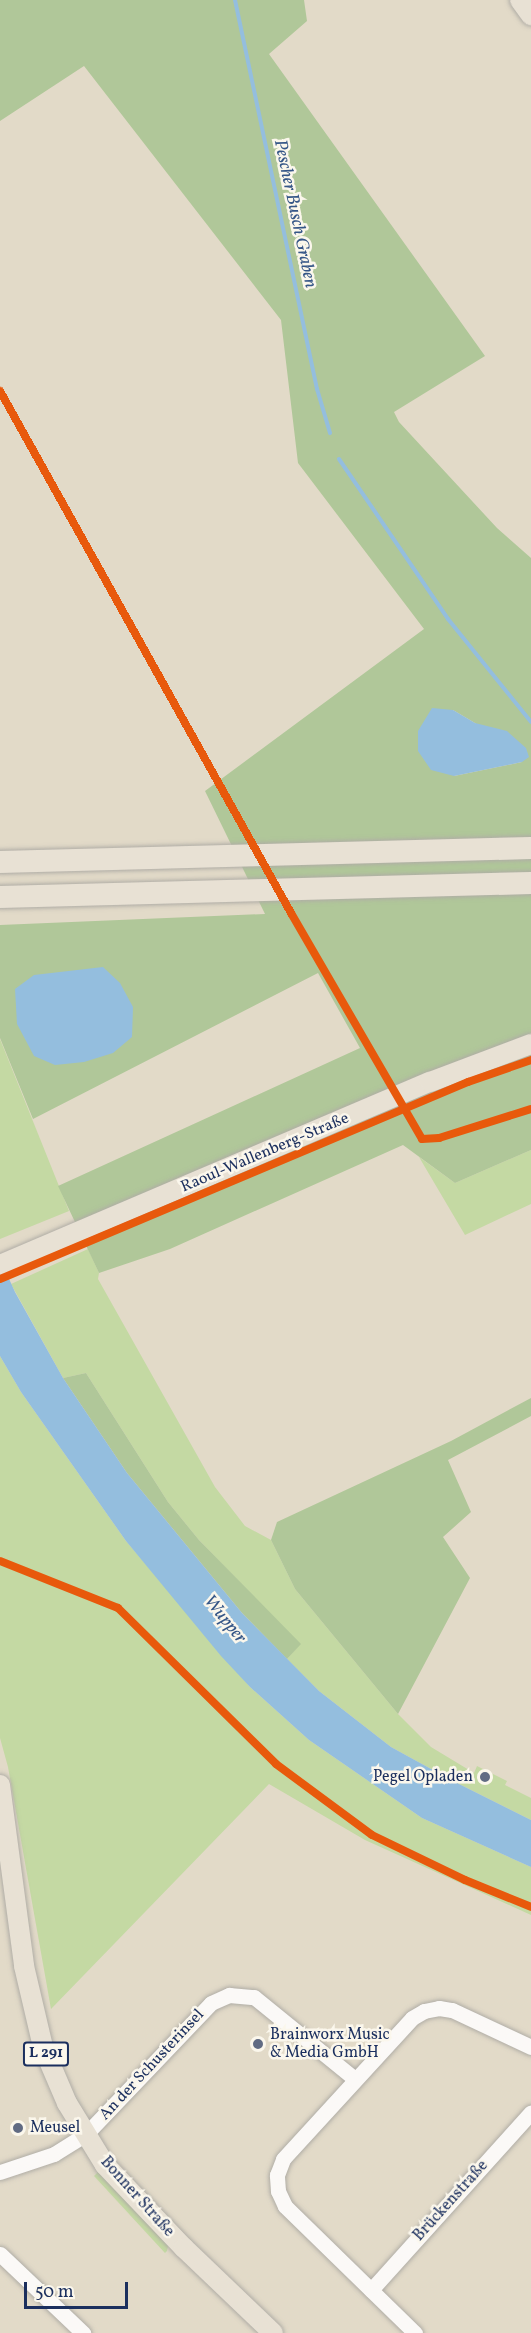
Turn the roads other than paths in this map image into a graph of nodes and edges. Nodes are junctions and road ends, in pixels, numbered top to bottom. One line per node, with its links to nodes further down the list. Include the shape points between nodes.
1 (520, 0): 2 (main road)
2 (531, 15)
3 (531, 848): 4 (highway)
4 (0, 862)
5 (531, 883): 6 (highway)
6 (0, 897)
7 (531, 1044): 8 (main road, Raoul-Wallenberg-Straße, via 430,1082)
8 (0, 1265)
9 (0, 1785): 13 (main road, Bonner Straße / L 291, via 24,1966 43,2047)
10 (531, 2047): 11 (street, via 440,2008 412,2018)
11 (355, 2079): 13 (street, An der Schusterinsel, via 254,1997 229,1995 211,2003); 16 (street, via 283,2159 277,2175 278,2192 285,2206)
12 (531, 2112): 16 (street, Brückenstraße)
13 (85, 2135): 14 (street, An der Schusterinsel, via 54,2154); 18 (main road, Bonner Straße / L 291, via 105,2164 161,2224)
14 (0, 2172)
15 (0, 2254): 17 (street)
16 (371, 2290): 19 (street)
17 (79, 2332)
18 (273, 2333)
19 (415, 2333)

